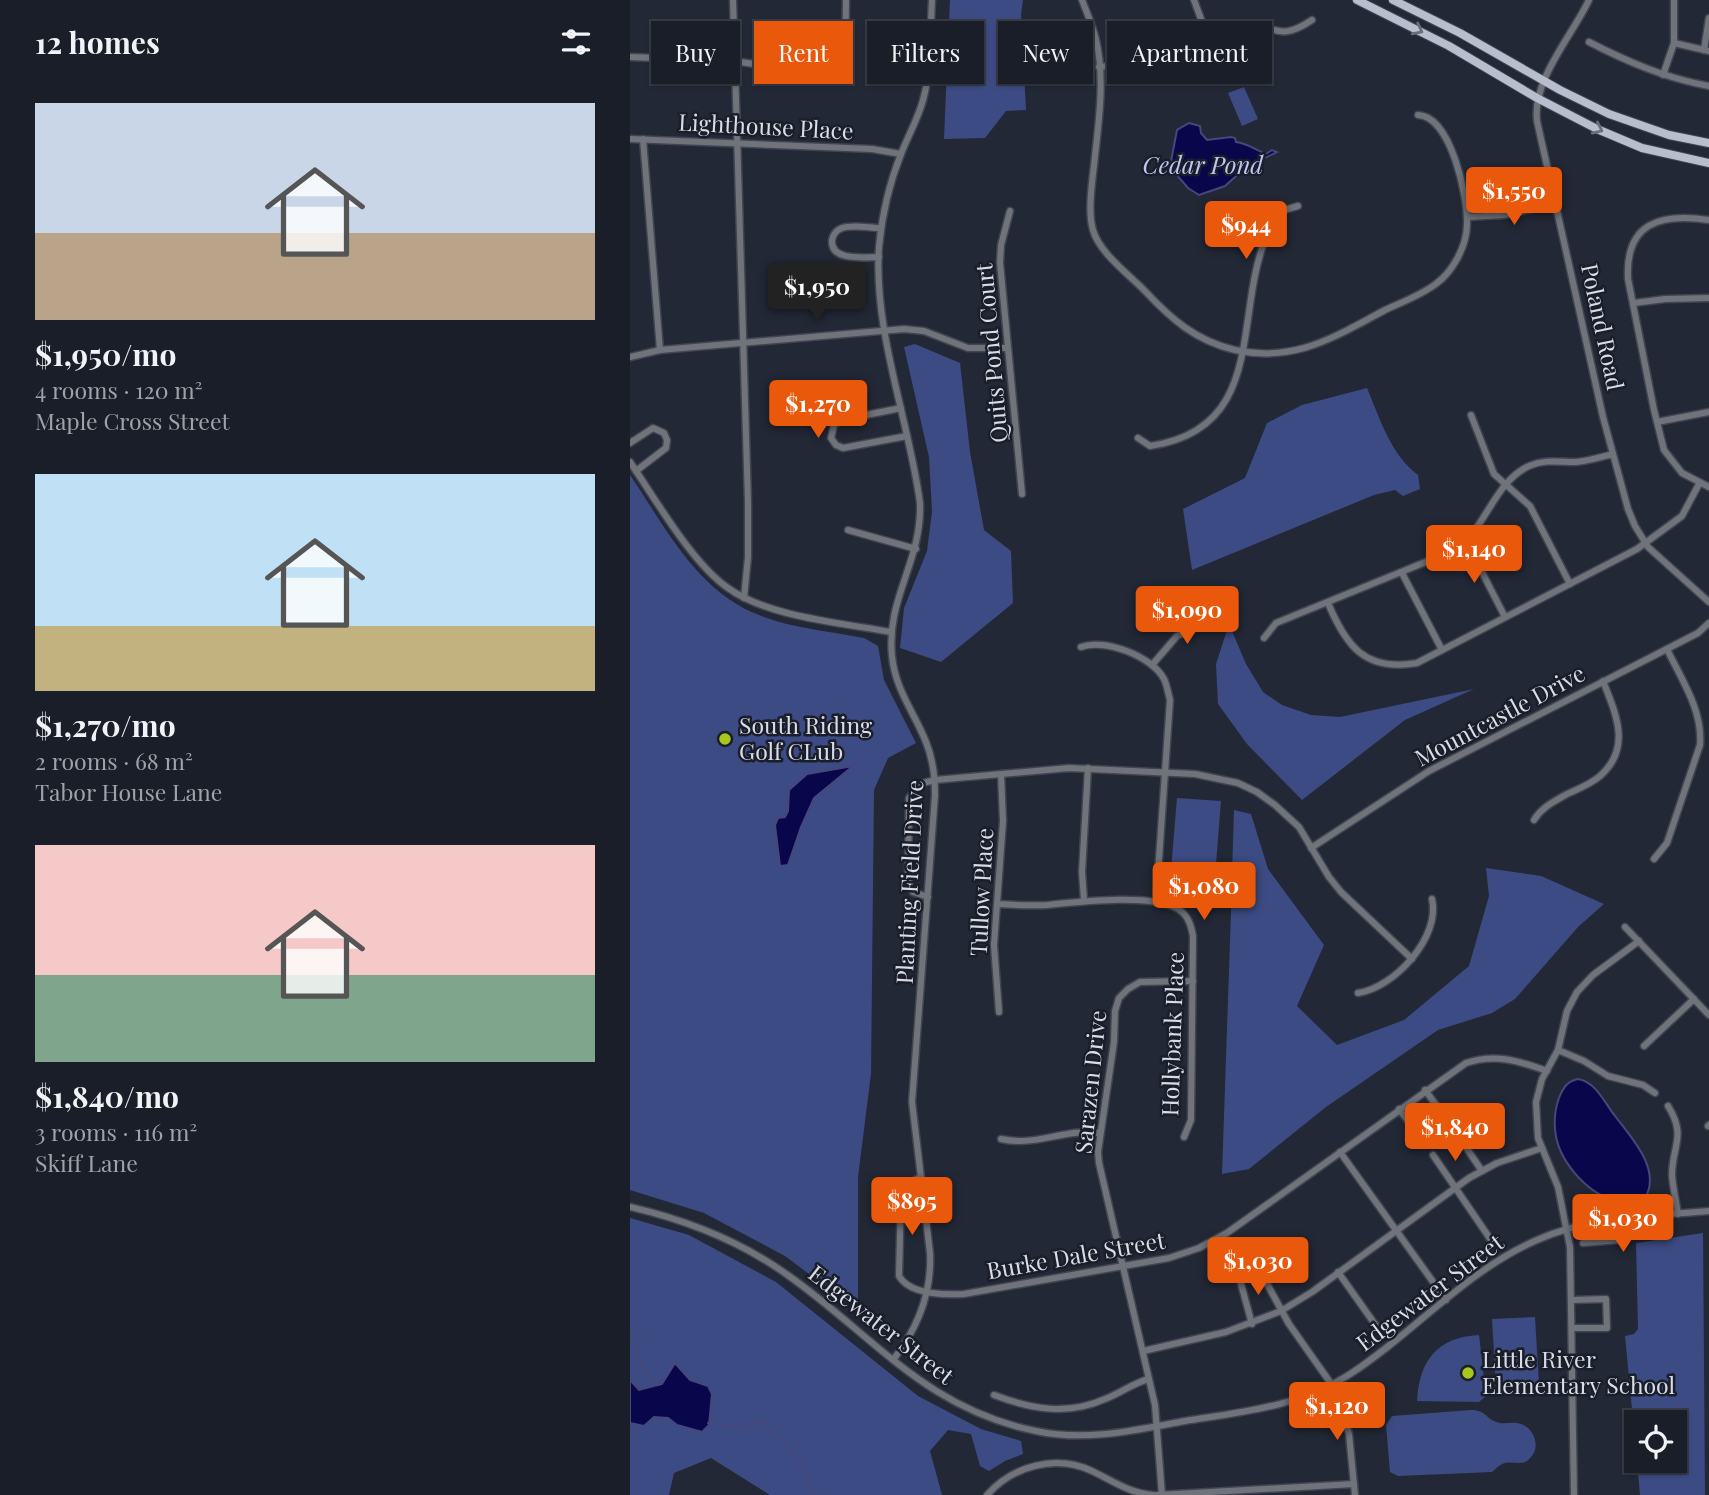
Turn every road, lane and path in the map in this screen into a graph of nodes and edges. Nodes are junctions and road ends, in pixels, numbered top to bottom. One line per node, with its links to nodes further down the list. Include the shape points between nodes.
1 (733, 0): 12 (street)
2 (846, 0): 13 (street)
3 (932, 0): 33 (street, Planting Field Drive, via 926,88)
4 (1082, 0): 22 (street, via 1096,40)
5 (1194, 0): 14 (street)
6 (1357, 0): 27 (main road, one-way to 27, via 1449,46)
7 (1393, 0): 24 (main road)
8 (1589, 0): 24 (street, Poland Road)
9 (1674, 0): 17 (street)
10 (1709, 18): 18 (street)
11 (1312, 20): 15 (street, via 1288,32)
12 (733, 21)
13 (846, 21)
14 (1202, 21)
15 (1272, 31)
16 (1589, 41): 23 (street)
17 (1674, 43): 18 (street); 23 (street)
18 (1706, 51)
19 (630, 57): 20 (street)
20 (651, 58)
21 (1107, 65): 22 (street)
22 (1099, 66): 48 (street, via 1093,231 1112,260 1172,320 1206,340)
23 (1663, 75): 26 (street)
24 (1544, 80): 27 (street, Poland Road); 32 (main road, via 1636,125)
25 (735, 84): 31 (street)
26 (1709, 86)
27 (1537, 98): 34 (main road, one-way to 34, via 1642,148); 35 (street, Poland Road, via 1537,121)
28 (1418, 115): 38 (street, via 1439,125 1450,144)
29 (630, 139): 30 (street, Lighthouse Place)
30 (643, 139): 31 (street, Lighthouse Place); 47 (street)
31 (737, 142): 33 (street, Lighthouse Place); 45 (street)
32 (1709, 143)
33 (901, 154): 40 (street, Planting Field Drive)
34 (1709, 163)
35 (1556, 204): 38 (street, via 1519,213); 57 (street, Poland Road)
36 (1298, 206): 48 (street, via 1280,211 1265,239)
37 (1010, 211): 46 (street, Quits Pond Court, via 1000,258)
38 (1467, 217): 48 (street, via 1459,257 1429,289 1316,344 1285,352)
39 (1709, 220): 43 (street, via 1659,219 1639,235 1628,258)
40 (881, 228): 41 (street, Planting Field Drive); 41 (street, via 841,228 832,242 841,255)
41 (878, 257): 44 (street, Planting Field Drive)
42 (1709, 298): 43 (street)
43 (1634, 303): 53 (street)
44 (886, 331): 45 (street); 46 (street, via 924,331 968,348); 50 (street, Planting Field Drive)
45 (743, 343): 47 (street); 70 (street, via 748,557)
46 (1008, 348): 63 (street, Quits Pond Court)
47 (660, 350): 49 (street)
48 (1243, 351): 55 (street, via 1230,393 1206,423 1184,437 1160,444 1150,446)
49 (630, 357)
50 (901, 408): 54 (street, Planting Field Drive); 54 (street, via 841,420 834,425 831,438 843,448)
51 (1709, 412): 53 (street)
52 (1471, 415): 60 (street, via 1493,474)
53 (1657, 422): 61 (street, via 1664,450 1682,473)
54 (907, 436): 67 (street, Planting Field Drive, via 920,503)
55 (1138, 438)
56 (630, 443): 59 (street, via 653,428 667,440 666,449)
57 (1613, 454): 60 (street, via 1578,462 1539,462 1516,473); 66 (street, Poland Road, via 1635,526)
58 (630, 462): 59 (street)
59 (636, 471): 70 (street, via 699,561 719,582)
60 (1507, 484): 65 (street); 69 (street, via 1530,506)
61 (1699, 484): 62 (street); 66 (street, via 1682,516)
62 (1709, 487)
63 (1022, 494)
64 (848, 530): 67 (street)
65 (1466, 541): 68 (street); 73 (street)
66 (1646, 543): 69 (street); 71 (street, Poland Road)
67 (916, 549): 76 (street, Planting Field Drive)
68 (1402, 573): 72 (street); 80 (street)
69 (1570, 583): 73 (street)
70 (744, 598): 76 (street, via 780,611)
71 (1709, 602)
72 (1328, 603): 77 (street, via 1276,623); 80 (street, via 1344,637 1371,660 1391,665 1417,663)
73 (1505, 617): 80 (street)
74 (1214, 618): 81 (street, via 1177,636)
75 (1709, 623): 79 (street, Mountcastle Drive)
76 (891, 632): 86 (street, Planting Field Drive, via 896,677 927,743)
77 (1264, 638)
78 (1082, 647): 81 (street, via 1091,643 1114,647)
79 (1667, 649): 82 (street, Mountcastle Drive); 89 (street, via 1698,714 1701,731 1667,843)
80 (1442, 650)
81 (1152, 665): 84 (street, via 1164,678 1170,700)
82 (1604, 681): 87 (street, via 1620,724 1617,750 1609,766 1541,809); 88 (street, Mountcastle Drive, via 1429,771)
83 (1088, 768): 84 (street); 85 (street); 92 (street)
84 (1165, 773): 88 (street, via 1218,777 1257,792 1299,827); 93 (street)
85 (1001, 774): 86 (street); 94 (street, Tullow Place)
86 (935, 780): 90 (street, Planting Field Drive); 90 (street, via 919,784 909,802 908,884 913,892)
87 (1534, 820)
88 (1311, 848): 97 (street, via 1341,892)
89 (1654, 859)
90 (928, 897): 120 (street, Planting Field Drive, via 912,1102)
91 (1432, 899): 97 (street, via 1430,930)
92 (1084, 900): 93 (street, Hollybank Place); 94 (street, Hollybank Place)
93 (1156, 902): 98 (street, Hollybank Place, via 1175,907 1190,923)
94 (998, 904): 101 (street, Tullow Place, via 994,946)
95 (1625, 927): 96 (street)
96 (1639, 941): 100 (street); 104 (street, via 1577,992 1567,1011)
97 (1412, 959): 99 (street, via 1372,990)
98 (1193, 981): 111 (street, Sarazen Drive, via 1140,982 1119,998); 112 (street, Hollybank Place, via 1191,1120)
99 (1358, 993)
100 (1694, 999): 102 (street); 103 (street)
101 (999, 1012)
102 (1709, 1015)
103 (1644, 1046)
104 (1558, 1050): 105 (street); 107 (street, via 1608,1076)
105 (1547, 1071): 106 (street, Burke Dale Street, via 1506,1058 1486,1058 1456,1068); 116 (street, via 1535,1114)
106 (1425, 1090): 109 (street, Burke Dale Street); 110 (street)
107 (1655, 1093)
108 (1668, 1106): 124 (street, via 1677,1126 1672,1177)
109 (1399, 1109): 115 (street); 117 (street, Burke Dale Street)
110 (1450, 1124)
111 (1100, 1133): 114 (street, via 1071,1133 1021,1143); 132 (street, Sarazen Drive, via 1099,1163)
112 (1184, 1137)
113 (1459, 1137): 119 (street)
114 (1001, 1139)
115 (1423, 1141)
116 (1542, 1148): 119 (street); 126 (street, via 1558,1186)
117 (1340, 1152): 127 (street); 128 (street, Burke Dale Street)
118 (1433, 1155): 121 (street)
119 (1482, 1171): 121 (street)
120 (921, 1177): 134 (street, Planting Field Drive, via 930,1253); 134 (street, via 906,1185 901,1196 897,1269 906,1285)
121 (1456, 1187): 127 (street); 129 (street)
122 (630, 1206): 142 (street, Edgewater Street, via 700,1228 744,1249 788,1275)
123 (1709, 1211): 124 (street, Edgewater Street)
124 (1678, 1214): 125 (street, Edgewater Street)
125 (1624, 1219): 126 (street, Edgewater Street); 130 (street, via 1620,1240)
126 (1568, 1229): 135 (street, Edgewater Street, via 1505,1256); 136 (street)
127 (1396, 1230): 133 (street); 135 (street)
128 (1227, 1233): 131 (street); 132 (street, Burke Dale Street, via 1184,1254)
129 (1493, 1243)
130 (1583, 1243)
131 (1236, 1246): 137 (street, via 1246,1248); 138 (street, via 1232,1256)
132 (1123, 1266): 134 (street, Burke Dale Street, via 964,1294); 141 (street, Sarazen Drive)
133 (1338, 1272): 137 (street); 140 (street)
134 (928, 1291): 142 (street, Planting Field Drive, via 912,1333)
135 (1446, 1300): 144 (street, Edgewater Street)
136 (1572, 1300): 139 (street); 139 (street, via 1606,1299 1607,1309 1607,1328)
137 (1281, 1311): 138 (street); 144 (street)
138 (1252, 1324): 141 (street)
139 (1572, 1328): 153 (street)
140 (1379, 1329)
141 (1143, 1351): 143 (street, Sarazen Drive)
142 (893, 1360): 146 (street, Edgewater Street, via 960,1406 1002,1424 1073,1436)
143 (1149, 1379): 145 (street, via 1076,1408 1032,1407); 146 (street, Sarazen Drive)
144 (1332, 1385): 146 (street, Edgewater Street, via 1276,1406); 147 (street, via 1348,1426)
145 (994, 1395)
146 (1158, 1426): 151 (street, Sarazen Drive)
147 (1354, 1484): 148 (street); 152 (street)
148 (1275, 1492): 151 (street)
149 (986, 1495): 150 (street, via 1017,1471 1052,1463 1084,1468 1122,1488)
150 (1155, 1495): 151 (street)
151 (1162, 1495)
152 (1355, 1495)
153 (1574, 1495)

